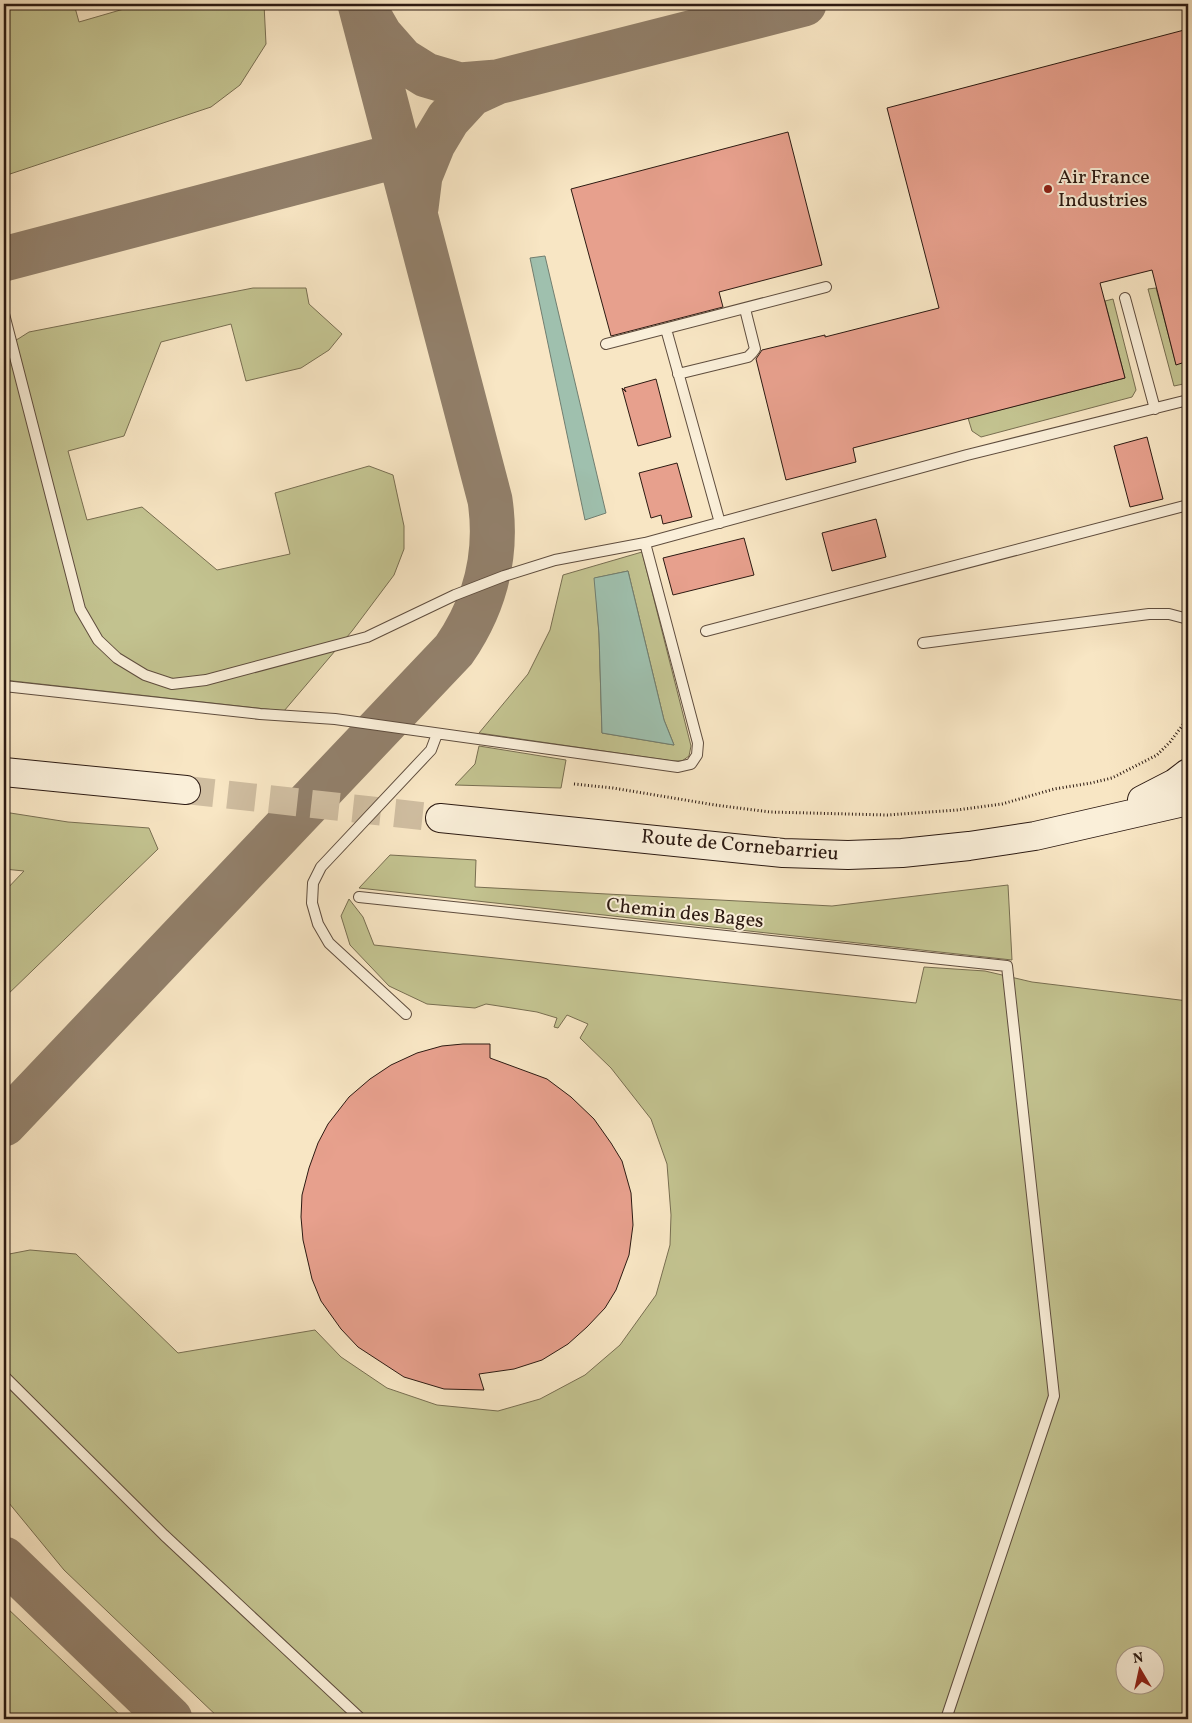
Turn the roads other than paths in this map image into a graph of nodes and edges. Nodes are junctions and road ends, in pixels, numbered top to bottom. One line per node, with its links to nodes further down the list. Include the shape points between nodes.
1 (826, 287): 3 (lane)
2 (1124, 298): 9 (lane)
3 (745, 309): 5 (lane); 7 (lane, via 755,349 748,357)
4 (4, 314): 12 (lane, via 80,609 98,640 117,658 145,675 172,684 206,680 339,645 367,637 455,595 504,576 555,560)
5 (666, 329): 6 (lane); 7 (lane)
6 (606, 344)
7 (678, 374): 11 (lane)
8 (1188, 400): 9 (lane)
9 (1155, 409): 11 (lane, via 967,455)
10 (1188, 505): 14 (lane)
11 (720, 522): 12 (lane)
12 (645, 543): 17 (lane, via 698,742 697,755 691,764 678,767)
13 (1188, 619): 15 (lane, via 1169,614 1149,614)
14 (706, 631)
15 (924, 642)
16 (4, 686): 17 (lane, via 335,719)
17 (437, 734): 25 (lane, via 431,750 321,867 313,883 312,903 318,924 329,943)
18 (4, 772): 20 (main road)
19 (1188, 773): 23 (main road, Route de Cornebarrieu, via 1175,783)
20 (186, 790)
21 (1188, 801): 23 (main road, Route de Cornebarrieu)
22 (440, 818): 23 (main road, Route de Cornebarrieu, via 784,853 848,855 969,846 1035,836)
23 (1099, 820)
24 (359, 897): 28 (lane, Chemin des Bages, via 1007,966 1054,1396)
25 (406, 1014)
26 (4, 1376): 27 (lane, via 164,1535)
27 (361, 1719)
28 (946, 1719)

